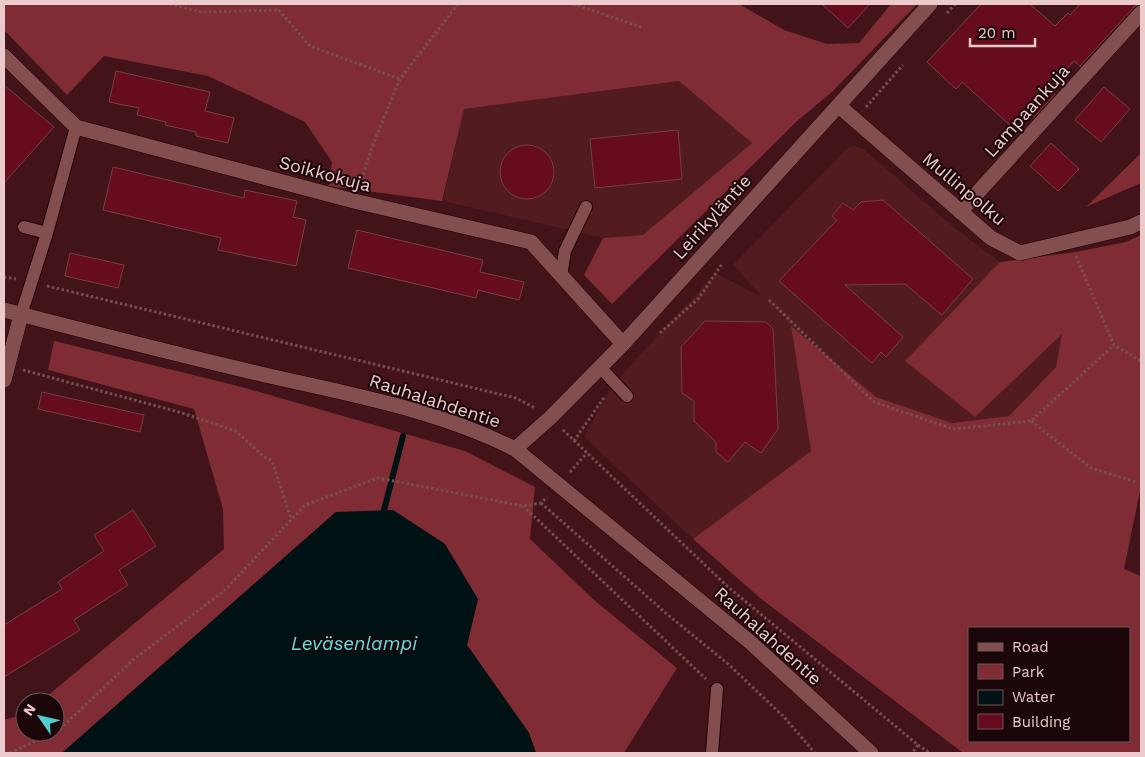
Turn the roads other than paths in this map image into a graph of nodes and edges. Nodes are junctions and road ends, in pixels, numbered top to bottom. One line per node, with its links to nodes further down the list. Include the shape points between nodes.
1 (930, 4): 4 (street, Leirikyläntie)
2 (1141, 13): 7 (street, Lampaankuja)
3 (4, 56): 5 (street, Soikkokuja)
4 (839, 106): 7 (street, Mullinpolku); 14 (street, Leirikyläntie)
5 (76, 127): 10 (lane); 11 (street, Soikkokuja, via 354,202 531,242)
6 (586, 207): 11 (lane, via 565,251)
7 (960, 212): 8 (street, Mullinpolku, via 991,238 1020,253)
8 (1141, 222)
9 (24, 227): 10 (lane)
10 (48, 233): 13 (lane)
11 (561, 276): 14 (street, Soikkokuja)
12 (4, 310): 13 (street, Rauhalahdentie)
13 (21, 315): 16 (street); 18 (street, Rauhalahdentie, via 394,404 483,432)
14 (623, 344): 15 (street, Leirikyläntie)
15 (600, 367): 17 (lane); 18 (street, Leirikyläntie)
16 (5, 373)
17 (626, 396)
18 (516, 448): 20 (street, Rauhalahdentie, via 750,642)
19 (717, 689): 21 (lane)
20 (866, 752)
21 (712, 753)

